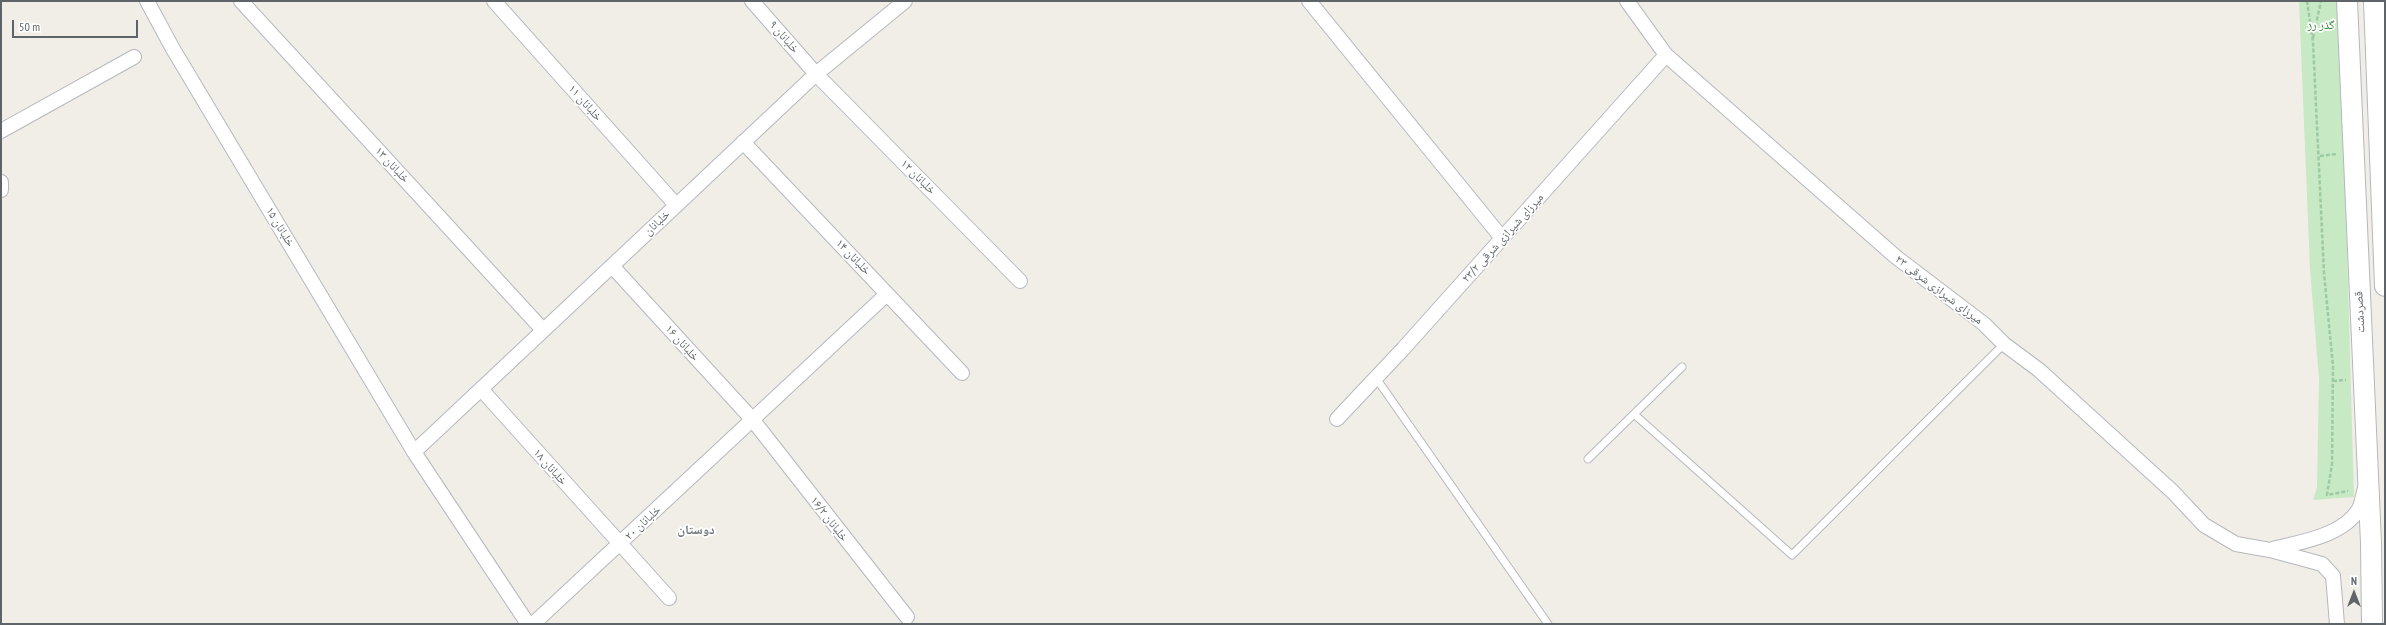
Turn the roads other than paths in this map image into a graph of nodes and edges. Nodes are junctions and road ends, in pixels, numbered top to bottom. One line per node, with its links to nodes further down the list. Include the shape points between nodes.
1 (147, 1): 32 (street, ۱۵ خلبانان, via 173,49)
2 (241, 1): 23 (street, ۱۳ خلبانان)
3 (494, 1): 17 (street, ۱۱ خلبانان)
4 (752, 1): 12 (street, ۹ خلبانان)
5 (905, 1): 12 (street, خلبانان)
6 (1309, 1): 18 (street)
7 (1627, 1): 10 (street, ۲۳ میرزای شیرازی شرقی)
8 (2347, 1): 34 (main road, قصردشت)
9 (2374, 1): 21 (main road)
10 (1666, 55): 18 (street, ۲۳/۲ میرزای شیرازی شرقی); 24 (street, ۲۳ میرزای شیرازی شرقی, via 1896,257 1984,324)
11 (134, 57): 13 (street)
12 (816, 74): 14 (street, خلبانان); 20 (street, ۱۲ خلبانان)
13 (1, 131)
14 (743, 142): 17 (street, خلبانان); 22 (street, ۱۴ خلبانان)
15 (1, 182): 16 (street)
16 (1, 190)
17 (676, 205): 19 (street, خلبانان)
18 (1502, 238): 27 (street, ۲۳/۲ میرزای شیرازی شرقی)
19 (612, 266): 23 (street, خلبانان); 30 (street, ۱۶ خلبانان)
20 (1020, 281)
21 (2385, 286)
22 (887, 294): 26 (street, ۱۴ خلبانان); 30 (street, ۲۰ خلبانان)
23 (544, 330): 28 (street, خلبانان)
24 (2004, 344): 29 (lane, via 1792,555); 36 (street, ۲۳ میرزای شیرازی شرقی, via 2039,370 2173,492 2204,525 2236,544)
25 (1682, 366): 29 (lane)
26 (962, 373)
27 (1376, 378): 31 (street, ۲۳/۲ میرزای شیرازی شرقی); 41 (lane)
28 (481, 389): 32 (street, خلبانان); 35 (street, ۱۸ خلبانان)
29 (1634, 414): 33 (lane)
30 (752, 419): 35 (street, ۲۰ خلبانان); 38 (street, ۱۶/۲ خلبانان)
31 (1337, 419)
32 (414, 452): 39 (street, ۱۵ خلبانان)
33 (1588, 459)
34 (2368, 476): 36 (street, via 2358,509 2343,525 2317,538); 43 (main road, قصردشت)
35 (620, 545): 37 (street, ۱۸ خلبانان); 40 (street, ۲۰ خلبانان)
36 (2270, 550): 42 (street, ۲۳ میرزای شیرازی شرقی, via 2322,564 2333,576)
37 (669, 598)
38 (907, 617)
39 (528, 624)
40 (533, 624)
41 (1548, 624)
42 (2337, 624)
43 (2372, 624)

